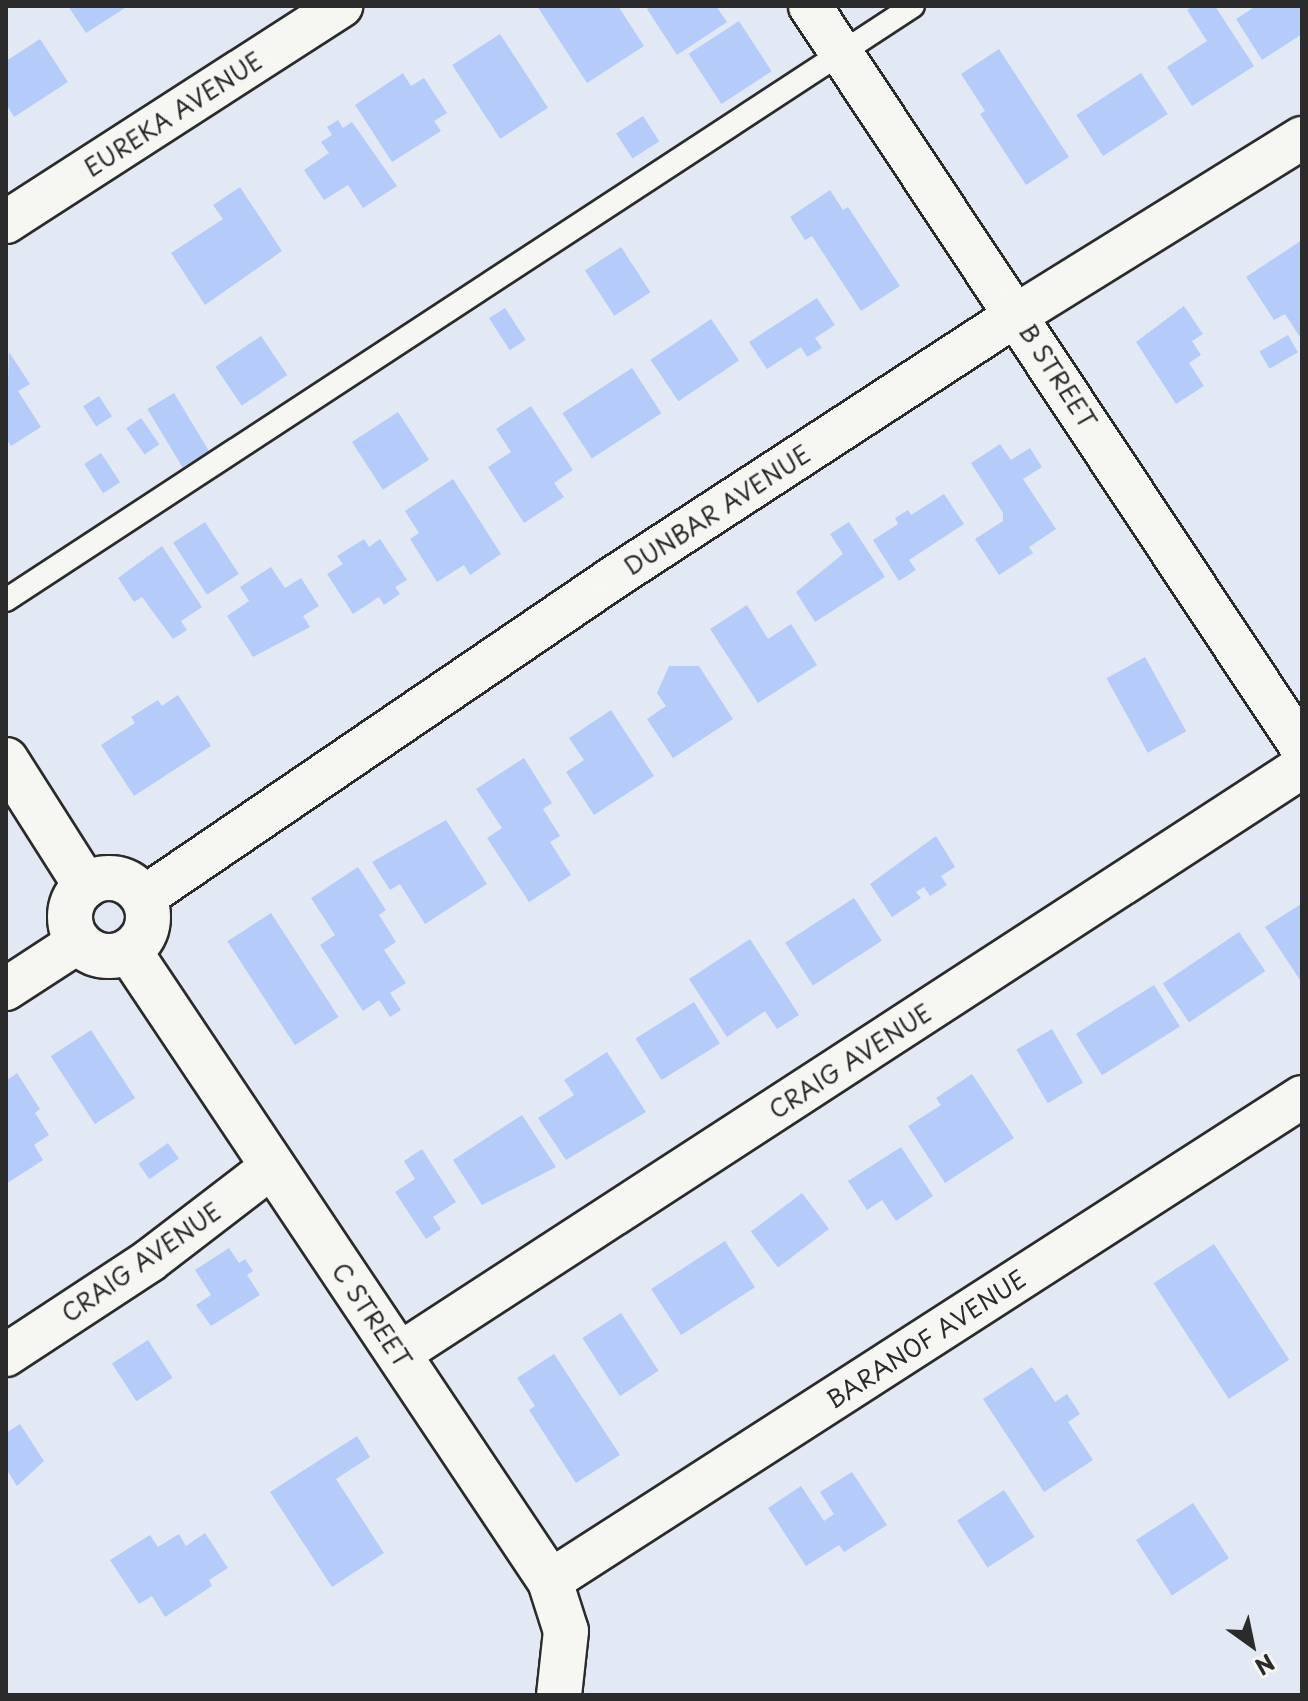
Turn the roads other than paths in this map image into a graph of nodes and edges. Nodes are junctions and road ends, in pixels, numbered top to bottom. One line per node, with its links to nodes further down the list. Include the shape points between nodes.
1 (341, 6): 6 (street, EUREKA AVENUE)
2 (810, 6): 4 (street, B STREET)
3 (913, 6): 4 (lane)
4 (840, 53): 7 (street, B STREET); 8 (lane)
5 (1302, 138): 7 (street, DUNBAR AVENUE)
6 (6, 222)
7 (1018, 314): 9 (street, B STREET); 13 (street, DUNBAR AVENUE, via 603,585)
8 (6, 600)
9 (1302, 748)
10 (6, 760): 12 (street)
11 (1302, 767): 19 (street, CRAIG AVENUE)
12 (86, 886): 13 (street, via 117,879); 14 (street, via 71,906)
13 (143, 898): 15 (street, via 148,910 145,934)
14 (78, 942): 15 (street, via 102,956); 16 (street)
15 (129, 951): 18 (street, C STREET)
16 (6, 989)
17 (1299, 1106): 21 (street, BARANOF AVENUE)
18 (273, 1166): 19 (street, C STREET); 20 (street, CRAIG AVENUE, via 149,1261)
19 (399, 1354): 21 (street, C STREET)
20 (6, 1355)
21 (550, 1581): 22 (street, C STREET, via 566,1631)
22 (559, 1695)

